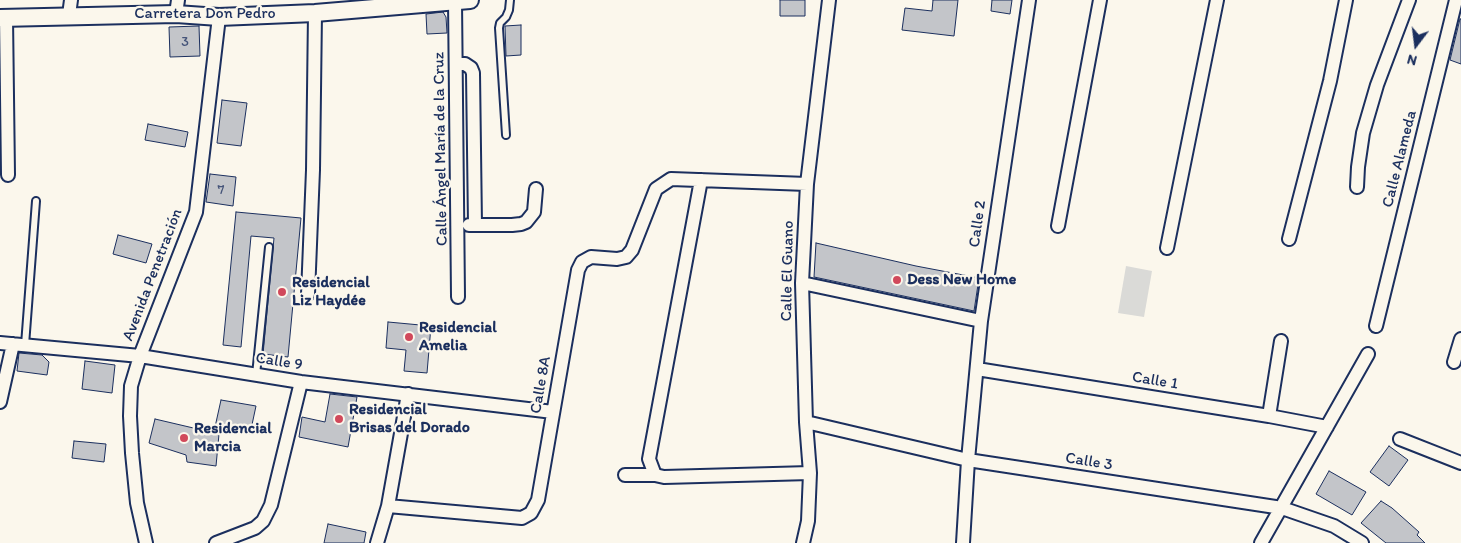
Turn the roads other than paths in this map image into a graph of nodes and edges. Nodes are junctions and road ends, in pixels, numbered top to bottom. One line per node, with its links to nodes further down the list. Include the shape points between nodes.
1 (510, 0): 17 (lane, via 509,10 499,28)
2 (829, 0): 20 (street, Calle El Guano)
3 (1029, 0): 33 (street, Calle 2)
4 (1100, 0): 26 (street)
5 (1217, 0): 29 (street)
6 (1346, 0): 27 (street, via 1330,81)
7 (1409, 0): 21 (street, via 1368,114)
8 (1456, 0): 34 (street, Calle Alameda)
9 (463, 1): 10 (street, Carretera Don Pedro); 16 (street, Calle Ángel María de la Cruz)
10 (402, 3): 13 (street, Carretera Don Pedro)
11 (177, 7): 12 (street, Carretera Don Pedro); 15 (street, Carretera Don Pedro)
12 (70, 8): 14 (street, Carretera Don Pedro)
13 (315, 12): 15 (street, Carretera Don Pedro); 31 (street)
14 (3, 17): 18 (street)
15 (219, 17): 40 (street, Avenida Penetración, via 196,212)
16 (456, 64): 24 (street, via 466,64 474,73); 25 (street, Calle Ángel María de la Cruz)
17 (506, 135)
18 (8, 175)
19 (700, 180): 20 (street); 47 (street, Calle 8A, via 670,179 656,189 632,250 626,257 591,258 582,262); 56 (street, via 649,459)
20 (807, 184): 30 (street, Calle El Guano)
21 (1357, 187)
22 (536, 189): 24 (street, via 534,212 526,222)
23 (36, 201): 38 (lane)
24 (475, 225): 25 (street)
25 (458, 226): 32 (street, Calle Ángel María de la Cruz)
26 (1058, 226)
27 (1289, 239)
28 (269, 247): 43 (lane)
29 (1167, 248)
30 (802, 283): 33 (street); 49 (street, Calle El Guano)
31 (308, 294)
32 (458, 296)
33 (981, 321): 42 (street, Calle 2)
34 (1376, 326)
35 (1461, 339): 41 (street)
36 (1281, 341): 48 (street)
37 (0, 343): 38 (street, Calle 9)
38 (19, 344): 40 (street, Calle 9); 46 (street)
39 (1368, 354): 50 (street)
40 (140, 356): 43 (street, Calle 9); 59 (street, Avenida Penetración, via 131,386 130,416 137,503)
41 (1454, 362)
42 (977, 369): 48 (street, Calle 1); 52 (street, Calle 2)
43 (256, 375): 44 (street, Calle 9)
44 (301, 382): 45 (street, Calle 9); 60 (street, via 271,505 263,521 255,528)
45 (408, 394): 47 (street, Calle 9); 57 (street)
46 (0, 402)
47 (553, 412): 57 (street, Calle 8A, via 538,500 531,513 522,518)
48 (1269, 416): 50 (street, Calle 1)
49 (806, 422): 52 (street, Calle 3); 54 (street, Calle El Guano)
50 (1327, 427): 58 (street)
51 (1400, 439): 53 (street)
52 (968, 460): 58 (street, Calle 3); 63 (street, Calle 2)
53 (1461, 463)
54 (810, 473): 56 (street); 62 (street, Calle El Guano, via 808,521)
55 (625, 475): 56 (street)
56 (655, 475)
57 (388, 506): 61 (street)
58 (1282, 508): 64 (street); 65 (street, Calle 3, via 1334,526)
59 (146, 543)
60 (216, 543)
61 (377, 543)
62 (803, 543)
63 (963, 543)
64 (1260, 543)
65 (1362, 543)

